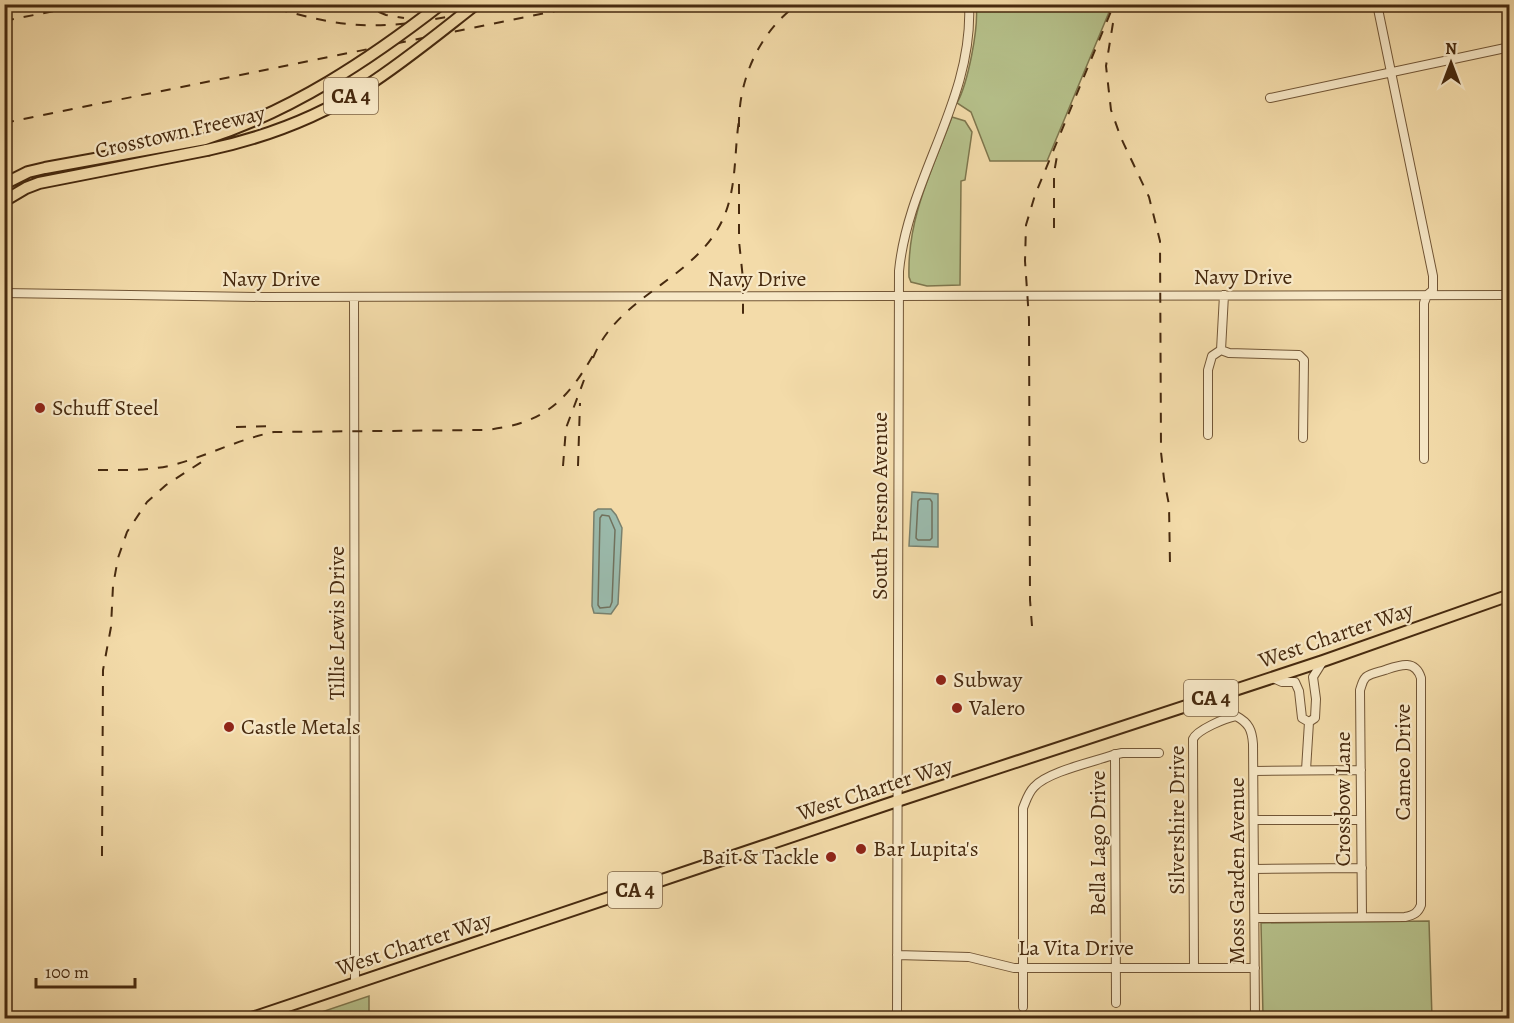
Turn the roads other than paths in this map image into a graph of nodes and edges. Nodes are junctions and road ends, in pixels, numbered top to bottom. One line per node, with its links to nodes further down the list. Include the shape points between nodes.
1 (441, 4): 8 (highway, Crosstown Freeway / CA 4, bridge, via 361,62 302,98)
2 (476, 4): 8 (highway, Crosstown Freeway / CA 4, bridge, via 345,99 268,134)
3 (969, 4): 15 (street, South Fresno Avenue, via 970,23 961,77 908,219 901,247)
4 (1377, 4): 6 (street)
5 (1509, 47): 6 (street)
6 (1391, 73): 7 (street); 13 (street, via 1433,276 1433,290)
7 (1270, 98)
8 (206, 144): 9 (highway, Crosstown Freeway / CA 4, via 45,168); 10 (highway, Crosstown Freeway / CA 4, via 39,183)
9 (4, 184)
10 (4, 201)
11 (4, 293): 16 (street, Navy Drive)
12 (1224, 295): 13 (street, Navy Drive); 15 (street, Navy Drive); 17 (street)
13 (1427, 295): 14 (street, Navy Drive); 20 (street)
14 (1509, 295)
15 (898, 296): 16 (street, Navy Drive); 32 (street, South Fresno Avenue)
16 (354, 297): 44 (street, Tillie Lewis Drive)
17 (1221, 350): 18 (street, via 1212,356 1208,370); 19 (street, via 1299,355 1304,360)
18 (1208, 435)
19 (1303, 438)
20 (1424, 459)
21 (1509, 595): 22 (highway, West Charter Way / CA 4)
22 (1323, 661): 23 (highway, West Charter Way / CA 4); 25 (street, via 1313,677 1315,718)
23 (1272, 678): 25 (street, via 1295,682 1302,718); 32 (highway, West Charter Way / CA 4)
24 (1363, 681): 30 (street, Crossbow Lane); 37 (street, Cameo Drive, via 1368,675 1403,664 1415,667 1421,678 1421,905 1416,914 1405,917)
25 (1309, 722): 29 (street)
26 (1249, 724): 31 (street, Moss Garden Avenue); 41 (street, Silvershire Drive, via 1236,716 1230,717 1193,739)
27 (1159, 753): 28 (street)
28 (1115, 754): 40 (street, Bella Lago Drive); 42 (street, via 1046,778 1029,793 1023,808)
29 (1306, 770): 30 (street); 31 (street)
30 (1361, 770): 34 (street, Crossbow Lane)
31 (1254, 771): 33 (street, Moss Garden Avenue)
32 (897, 801): 39 (street, South Fresno Avenue); 44 (highway, West Charter Way / CA 4)
33 (1254, 820): 34 (street); 36 (street, Moss Garden Avenue)
34 (1361, 820): 35 (street, Crossbow Lane)
35 (1362, 868): 36 (street); 37 (street, Crossbow Lane)
36 (1254, 869): 38 (street, Moss Garden Avenue)
37 (1362, 917): 38 (street)
38 (1255, 918): 43 (street, Moss Garden Avenue)
39 (897, 955): 42 (street, La Vita Drive, via 969,957); 48 (street, South Fresno Avenue)
40 (1116, 967): 41 (street, La Vita Drive); 42 (street, La Vita Drive); 45 (street, Bella Lago Drive)
41 (1194, 967): 43 (street, La Vita Drive)
42 (1023, 968): 46 (street)
43 (1255, 968): 49 (street, Moss Garden Avenue)
44 (356, 984): 47 (highway, West Charter Way / CA 4)
45 (1116, 1003)
46 (1023, 1007)
47 (252, 1018)
48 (897, 1018)
49 (1255, 1018)

